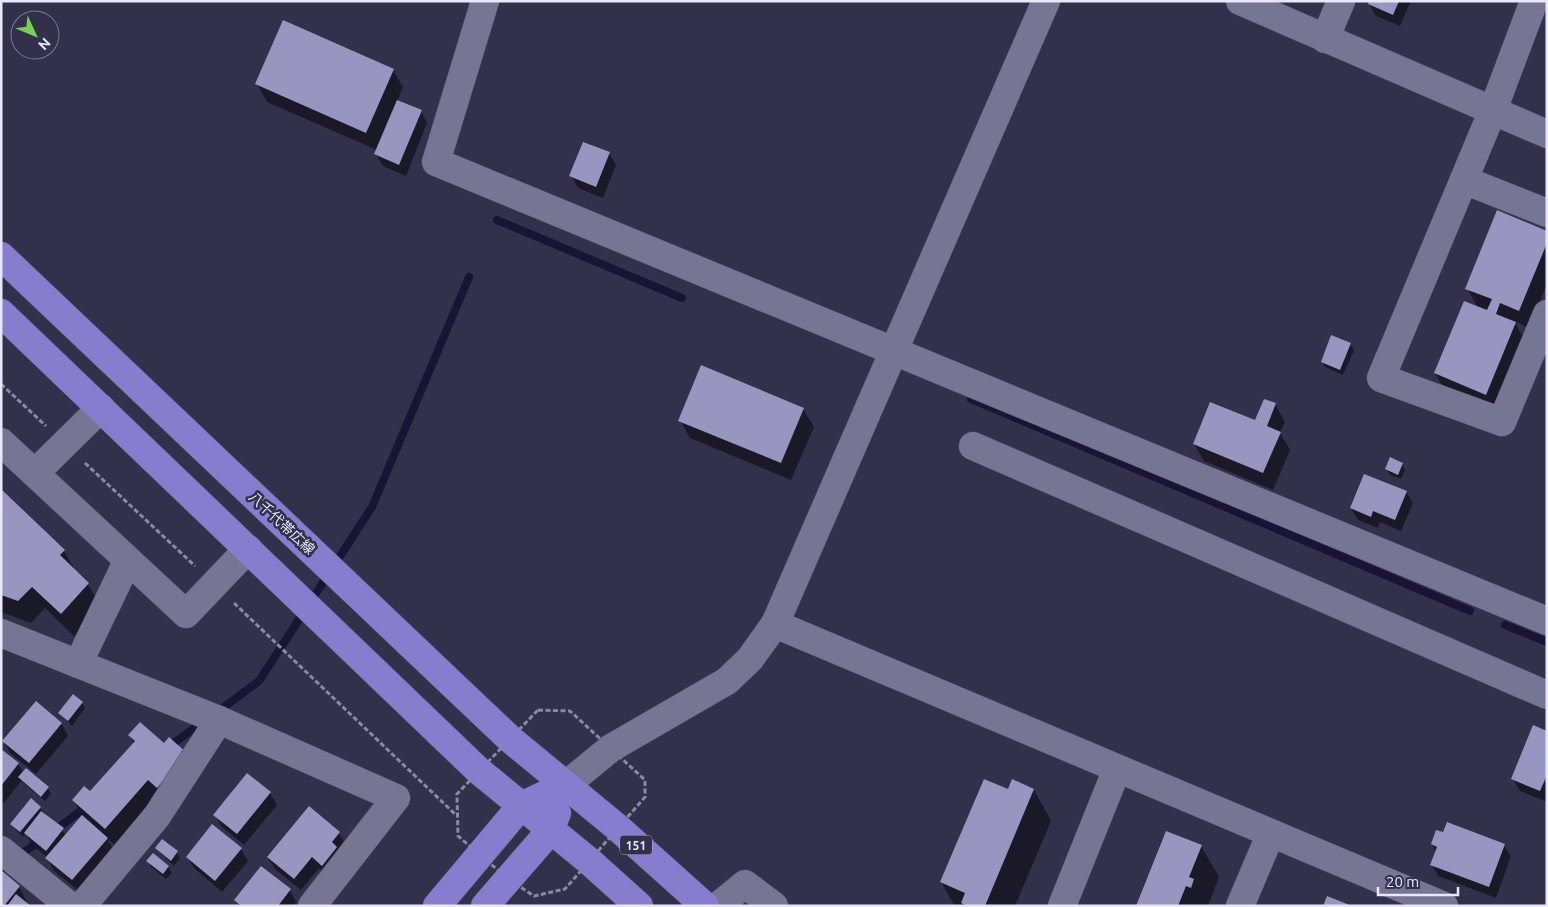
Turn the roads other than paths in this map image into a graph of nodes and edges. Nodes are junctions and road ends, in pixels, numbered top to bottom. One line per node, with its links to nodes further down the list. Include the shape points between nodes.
1 (485, 1): 14 (street, via 436,162)
2 (1046, 1): 14 (street)
3 (1240, 1): 6 (street)
4 (1341, 1): 6 (street)
5 (1534, 1): 7 (street)
6 (1325, 39): 7 (street)
7 (1493, 110): 8 (street); 9 (street)
8 (1547, 134)
9 (1464, 180): 10 (street); 13 (street, via 1381,378 1502,422)
10 (1547, 213)
11 (1, 256): 28 (main road, 八千代帯広線, via 503,732)
12 (1, 312): 15 (main road)
13 (1547, 314)
14 (893, 351): 21 (street); 22 (street)
15 (101, 408): 18 (street); 19 (main road)
16 (1, 442): 18 (street)
17 (973, 446): 25 (street)
18 (35, 473): 20 (street)
19 (248, 549): 20 (street, via 186,614); 29 (main road, via 480,771)
20 (128, 560): 24 (street)
21 (1547, 621)
22 (774, 624): 27 (street); 28 (street, via 750,660 727,681 611,748)
23 (1, 633): 24 (street)
24 (78, 664): 26 (street)
25 (1547, 695)
26 (219, 720): 35 (street, via 157,816); 36 (street, via 396,798)
27 (1117, 769): 31 (street); 43 (street)
28 (566, 785): 29 (main road); 30 (main road); 40 (main road, 151)
29 (521, 806): 30 (main road); 37 (main road)
30 (550, 830): 38 (main road); 39 (main road)
31 (1271, 833): 33 (street); 44 (street)
32 (1, 850): 34 (street)
33 (1437, 905)
34 (70, 906)
35 (82, 906)
36 (312, 906)
37 (437, 906)
38 (485, 906)
39 (639, 906)
40 (705, 906)
41 (718, 906): 42 (street, via 745,884)
42 (774, 906)
43 (1062, 906)
44 (1240, 906)

